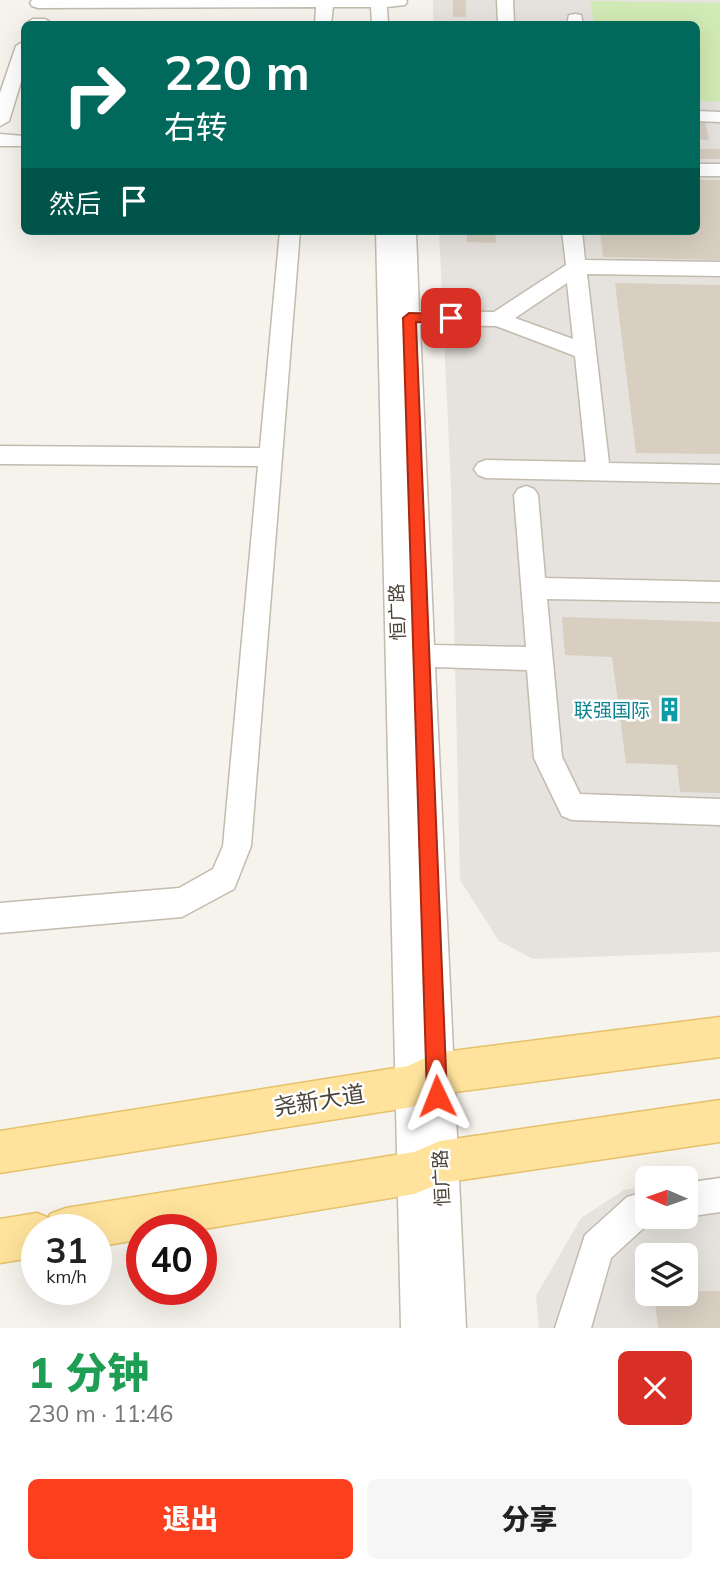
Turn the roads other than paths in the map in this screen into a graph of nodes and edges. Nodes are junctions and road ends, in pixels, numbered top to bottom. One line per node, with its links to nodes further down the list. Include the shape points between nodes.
1 (505, 0): 10 (street)
2 (325, 1): 3 (street); 5 (street); 7 (lane)
3 (379, 1): 4 (street); 8 (street)
4 (399, 1): 9 (street)
5 (39, 2): 6 (street)
6 (34, 21)
7 (323, 21)
8 (380, 21)
9 (399, 21)
10 (506, 21)
11 (21, 55): 14 (lane)
12 (700, 116): 13 (street)
13 (720, 117)
14 (0, 121)
15 (0, 141): 16 (street)
16 (21, 141)
17 (700, 170): 18 (street)
18 (720, 170)
19 (290, 235): 29 (street)
20 (386, 235): 41 (street, 恒广路)
21 (406, 235): 25 (street, 恒广路)
22 (573, 235): 23 (street)
23 (577, 267): 24 (street); 26 (street); 27 (street)
24 (720, 269)
25 (409, 318): 26 (street); 36 (street, 恒广路)
26 (498, 319): 27 (street)
27 (586, 352): 31 (street)
28 (0, 455): 29 (street)
29 (271, 457): 39 (street, via 237,846 224,879 183,902)
30 (486, 469): 31 (street)
31 (598, 470): 32 (street)
32 (720, 474)
33 (526, 495): 34 (street)
34 (532, 588): 35 (street); 37 (street)
35 (720, 592)
36 (422, 656): 37 (street); 41 (street, 恒广路)
37 (540, 659): 38 (street, via 548,758 572,807)
38 (720, 812)
39 (0, 918)
40 (720, 1037): 41 (main road, 尧新大道)
41 (424, 1080): 43 (main road, 尧新大道); 44 (street, 恒广路)
42 (720, 1121): 44 (main road)
43 (0, 1152)
44 (427, 1168): 48 (main road); 51 (street, 恒广路); 52 (street, 恒广路)
45 (720, 1195): 46 (street)
46 (698, 1198)
47 (635, 1213): 53 (street, via 597,1247)
48 (112, 1222)
49 (21, 1238): 50 (main road)
50 (0, 1241)
51 (419, 1328)
52 (448, 1328)
53 (573, 1328)

